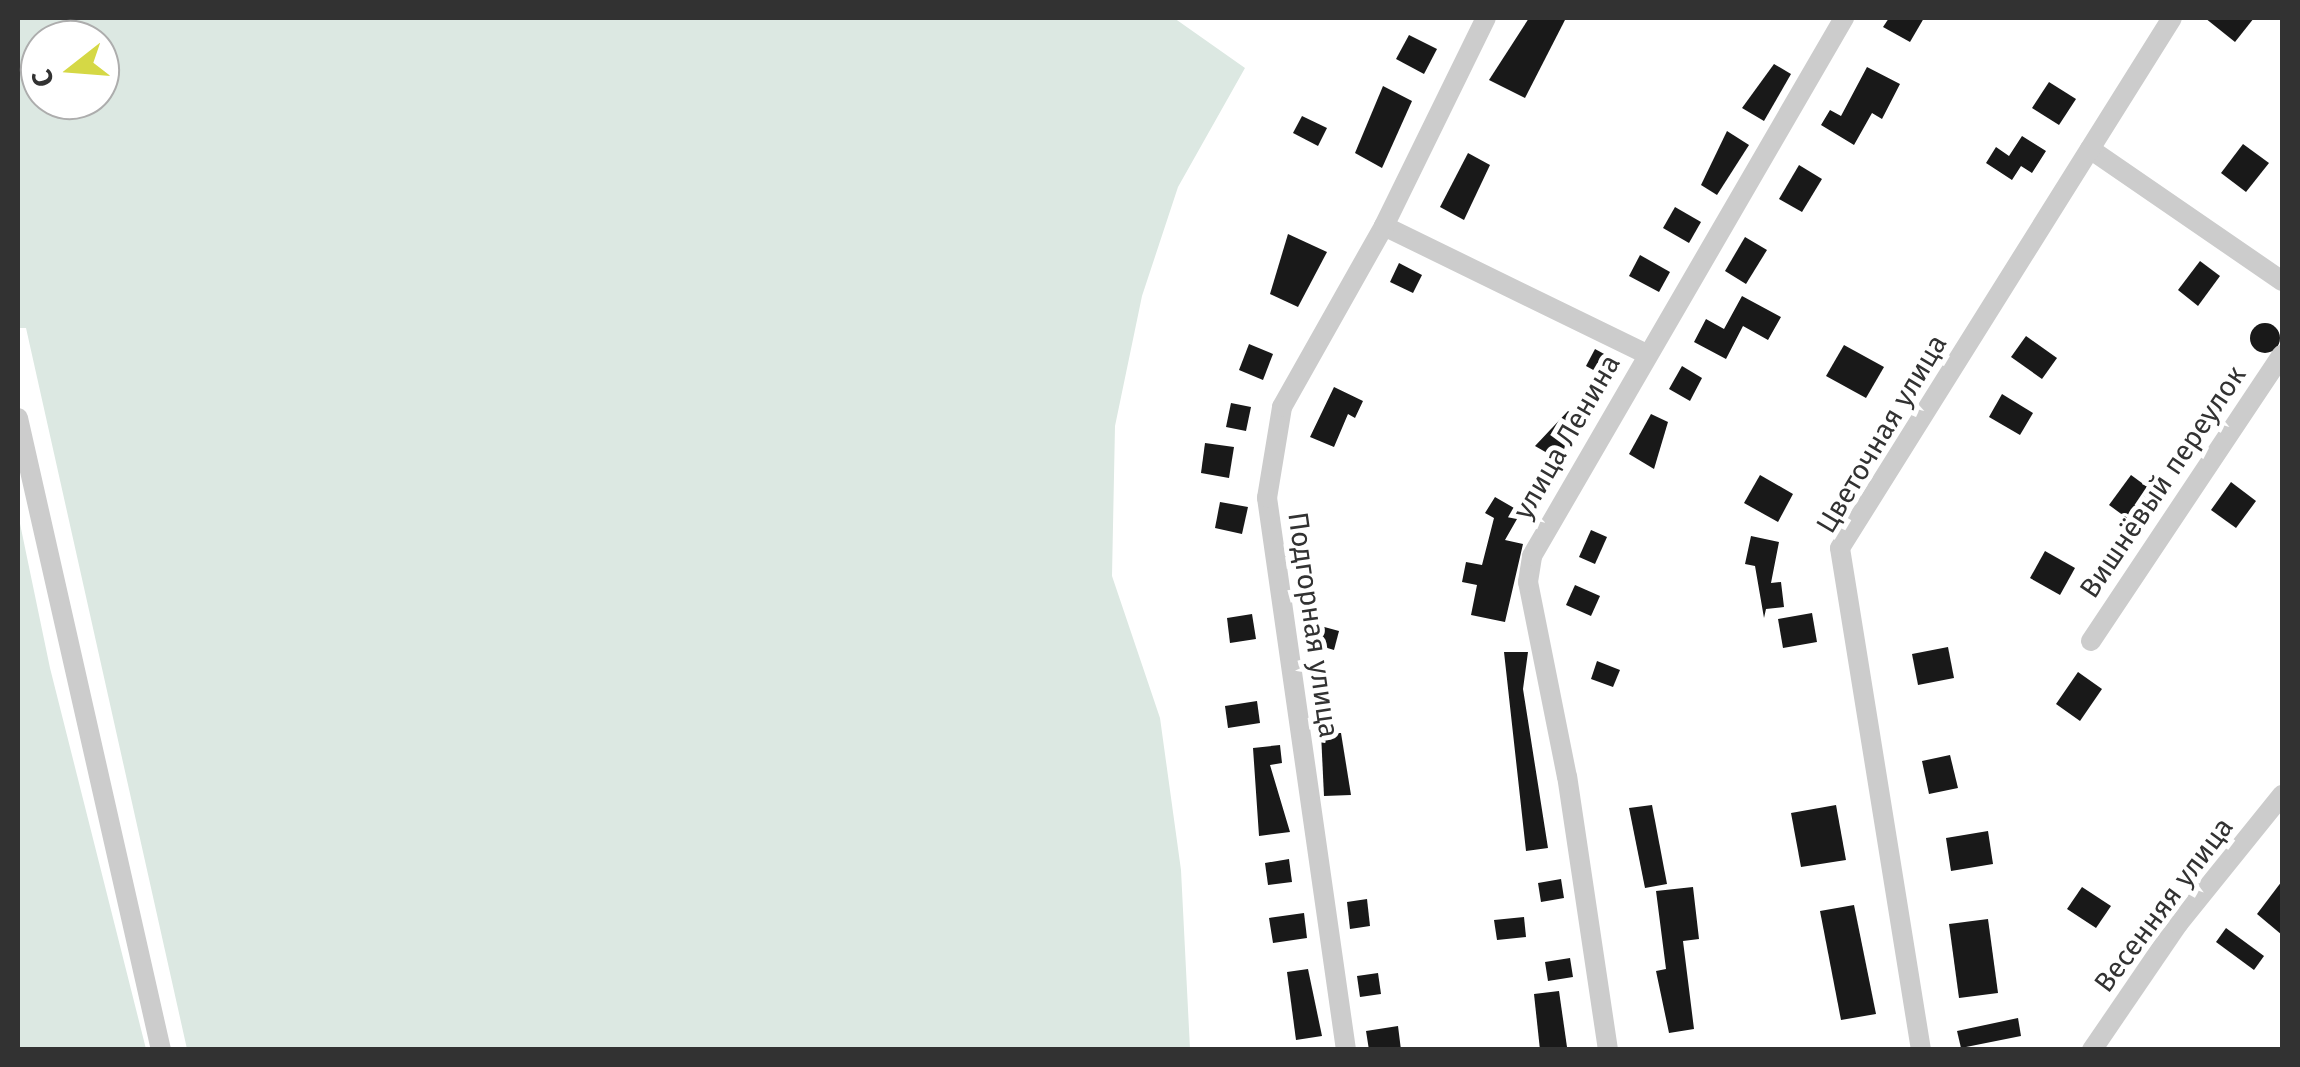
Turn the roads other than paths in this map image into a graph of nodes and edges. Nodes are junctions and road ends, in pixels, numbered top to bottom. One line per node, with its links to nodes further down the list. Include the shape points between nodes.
1 (1486, 18): 5 (street, Подгорная улица)
2 (1844, 18): 7 (street, улица Ленина)
3 (2172, 18): 4 (street, Цветочная улица)
4 (2090, 149): 6 (street); 15 (street, Цветочная улица, via 1840,548)
5 (1384, 226): 7 (street); 13 (street, Подгорная улица, via 1282,406 1267,498)
6 (2282, 281)
7 (1647, 354): 14 (street, улица Ленина, via 1555,505 1528,582 1567,776)
8 (2282, 355): 10 (street, Вишнёвый переулок)
9 (18, 418): 12 (street)
10 (2091, 641)
11 (2282, 795): 16 (street, Весенняя улица, via 2178,924)
12 (161, 1050)
13 (1346, 1050)
14 (1608, 1050)
15 (1920, 1050)
16 (2092, 1050)

